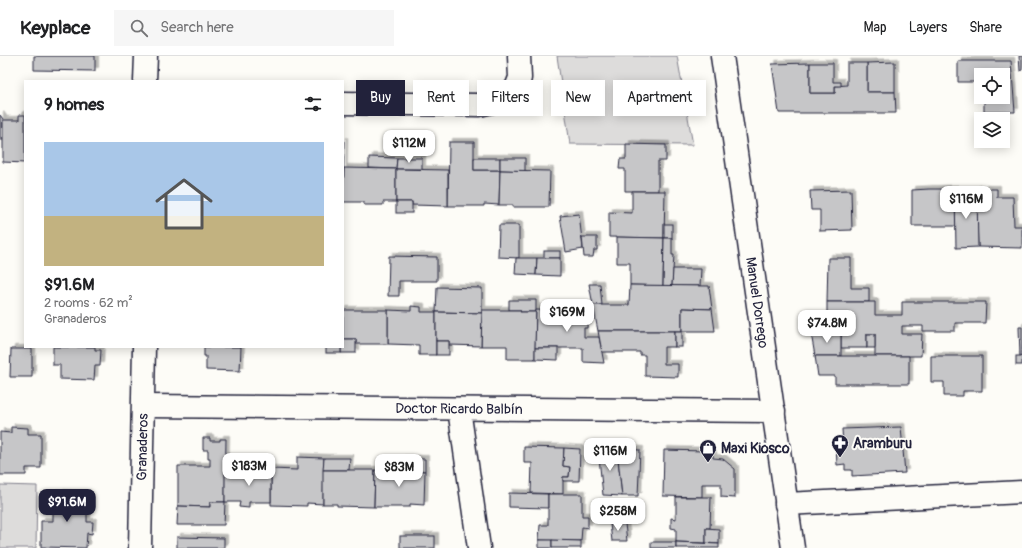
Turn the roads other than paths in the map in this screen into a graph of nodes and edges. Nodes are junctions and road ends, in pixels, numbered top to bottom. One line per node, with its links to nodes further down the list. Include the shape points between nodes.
1 (146, 56): 4 (street)
2 (722, 56): 9 (street, Manuel Dorrego)
3 (520, 62): 5 (street, via 520,78 516,88 504,99 479,105)
4 (145, 80)
5 (344, 103)
6 (144, 348): 7 (street, Granaderos)
7 (144, 406): 8 (street, Doctor Ricardo Balbín); 12 (street, Granaderos)
8 (459, 409): 9 (street, Doctor Ricardo Balbín); 13 (street)
9 (774, 411): 11 (street, Manuel Dorrego)
10 (1022, 492): 11 (street)
11 (786, 504): 14 (street, Manuel Dorrego)
12 (140, 548)
13 (480, 548)
14 (793, 548)

